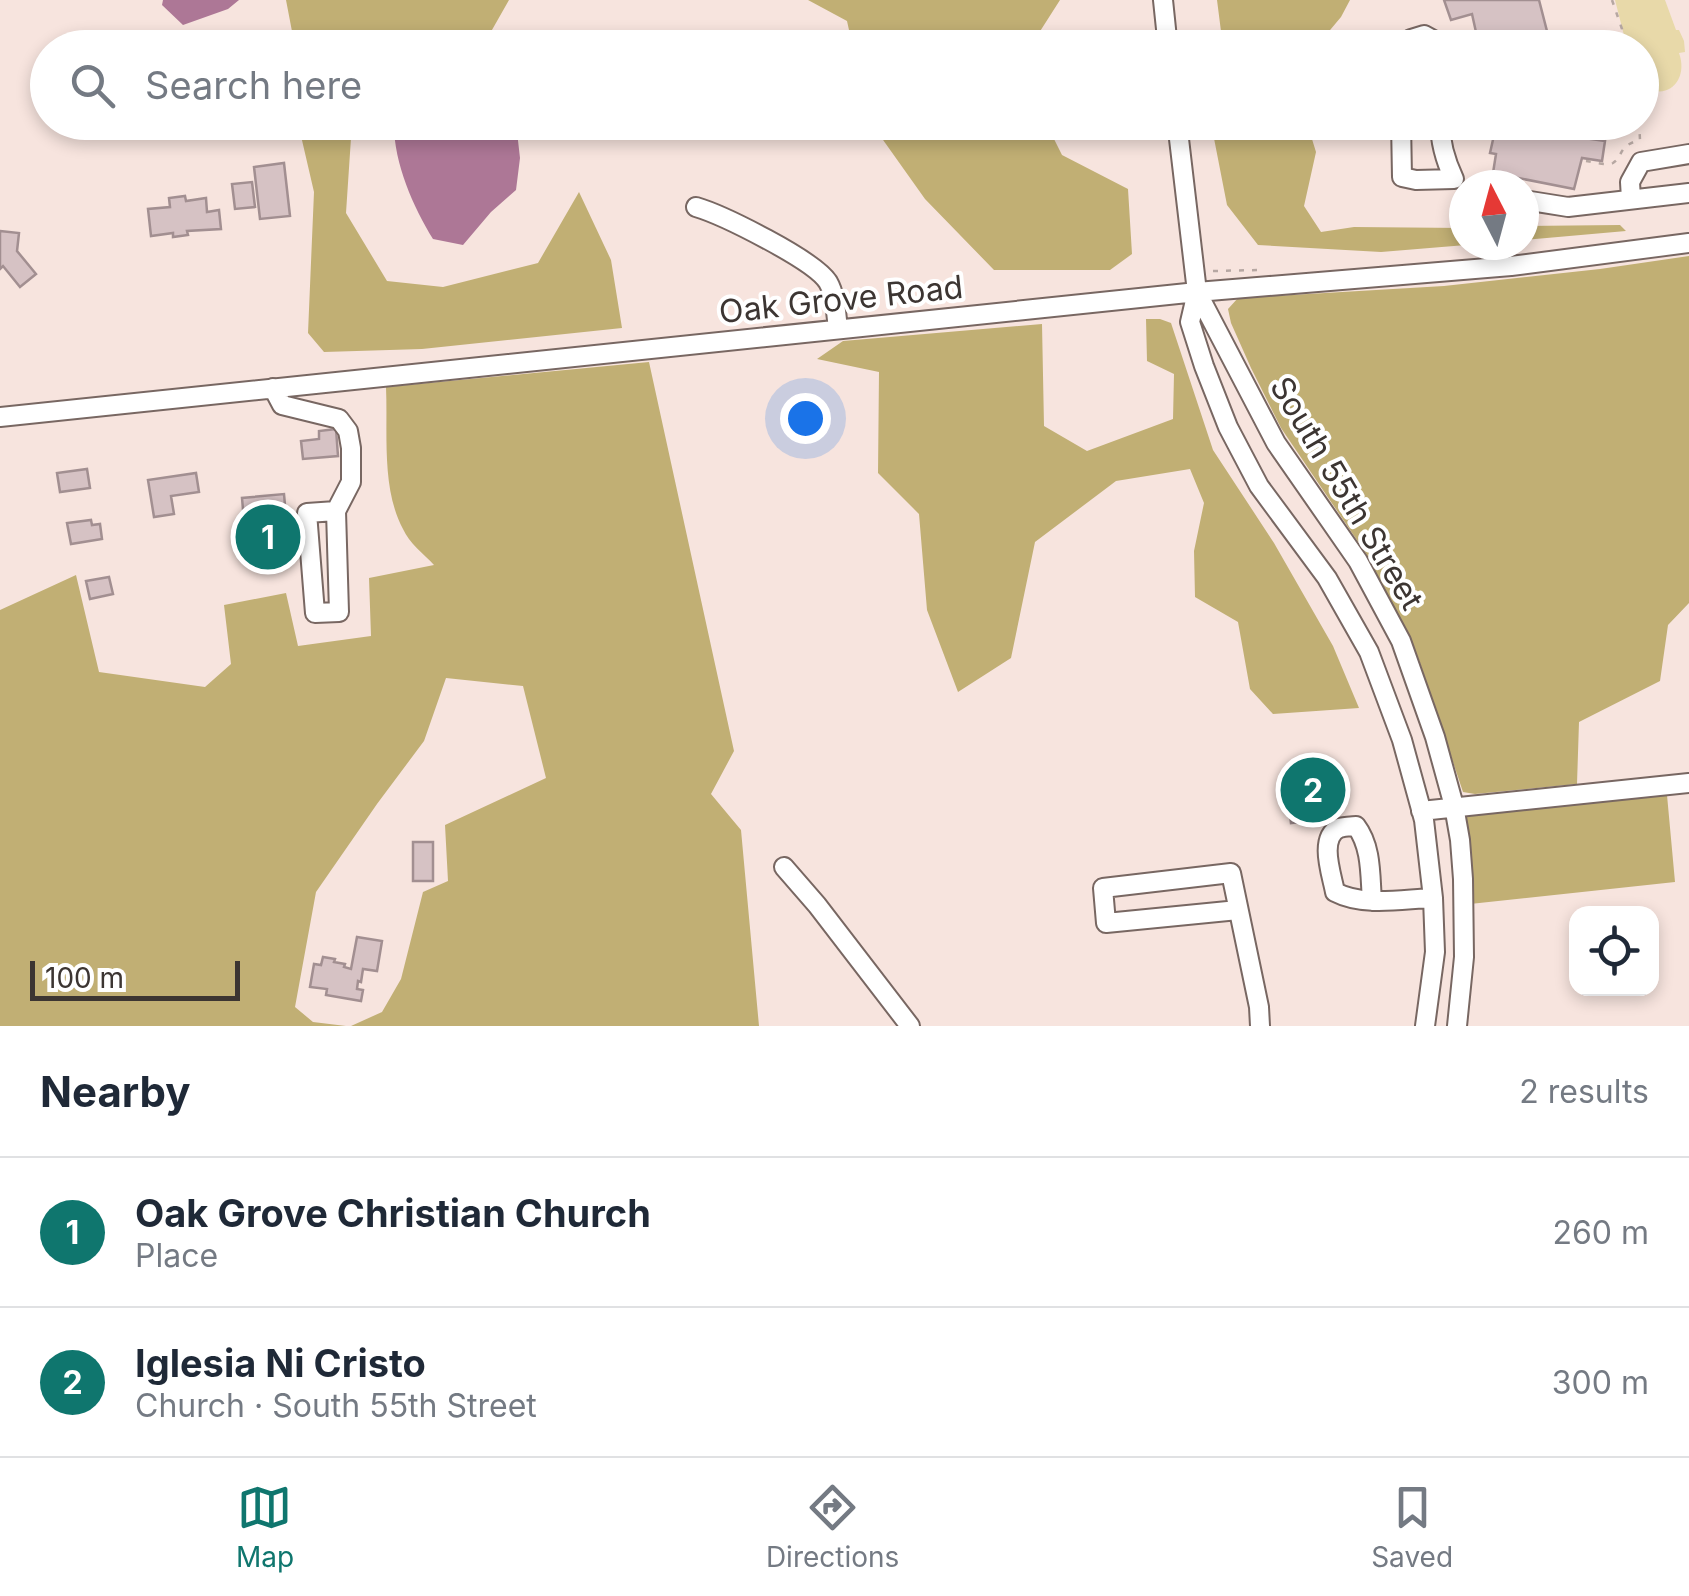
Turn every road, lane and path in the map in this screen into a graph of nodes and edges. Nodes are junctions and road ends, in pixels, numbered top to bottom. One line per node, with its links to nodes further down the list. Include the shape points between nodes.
1 (1163, 0): 3 (street)
2 (1612, 0): 4 (path)
3 (1166, 30)
4 (1622, 30)
5 (1179, 140): 18 (street, South 55th Street)
6 (1402, 140): 12 (street, via 1402,177)
7 (1440, 140): 11 (street)
8 (1640, 140): 10 (path, via 1628,143 1610,164)
9 (1689, 154): 14 (street, via 1641,162 1630,182)
10 (1586, 161)
11 (1452, 170)
12 (1449, 182)
13 (1689, 193): 14 (street)
14 (1632, 198): 15 (street, via 1568,206)
15 (1539, 202)
16 (696, 206): 19 (street, via 817,269 832,292)
17 (1689, 243): 18 (street, Oak Grove Road, via 1510,266)
18 (1197, 292): 19 (street, Oak Grove Road); 24 (street, South 55th Street, via 1276,443 1358,561 1401,641); 25 (street, South 55th Street, via 1190,322 1228,426 1259,486 1327,578 1369,652)
19 (838, 329): 20 (street, Oak Grove Road)
20 (274, 388): 21 (street, Oak Grove Road); 22 (street, via 282,406 339,419 348,431 351,482)
21 (0, 417)
22 (336, 511): 22 (street, via 339,612 314,613 307,514)
23 (1689, 783): 24 (street)
24 (1454, 806): 25 (street); 33 (street, South 55th Street, via 1464,914)
25 (1421, 810): 27 (street, South 55th Street)
26 (784, 867): 30 (street)
27 (1433, 898): 28 (street); 32 (street, South 55th Street, via 1435,952)
28 (1372, 900)
29 (1238, 910): 29 (street, via 1230,873 1103,888 1106,923); 31 (street)
30 (910, 1026)
31 (1260, 1026)
32 (1425, 1026)
33 (1457, 1026)

